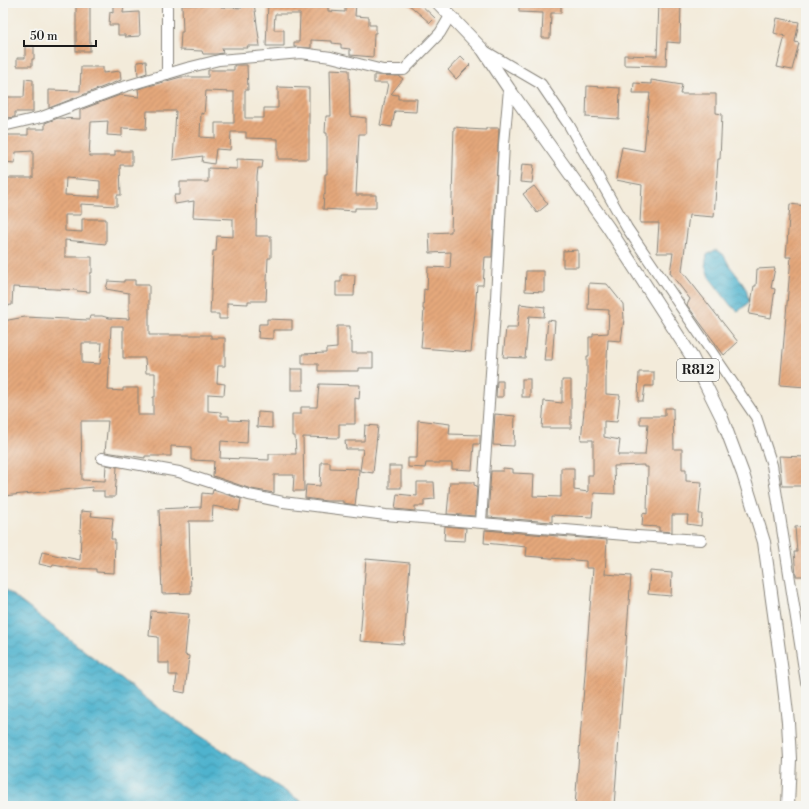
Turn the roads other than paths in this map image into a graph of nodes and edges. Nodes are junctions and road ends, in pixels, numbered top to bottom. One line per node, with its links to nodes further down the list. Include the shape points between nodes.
1 (167, 3): 5 (street)
2 (438, 3): 3 (main road, R812)
3 (450, 16): 4 (main road, R812); 5 (street, via 440,33 404,70 384,70 331,57 301,53 219,60)
4 (483, 50): 6 (main road, R812); 11 (street, via 541,84 569,125 627,228 756,417 772,465)
5 (167, 74): 7 (street, via 123,87 42,117)
6 (509, 89): 9 (street); 12 (main road, R812, via 608,227 692,357 722,418 764,542 788,722)
7 (3, 126)
8 (102, 458): 9 (street, via 179,472 249,495 283,502 386,515)
9 (481, 522): 10 (street)
10 (701, 540)
11 (806, 682)
12 (788, 806)

